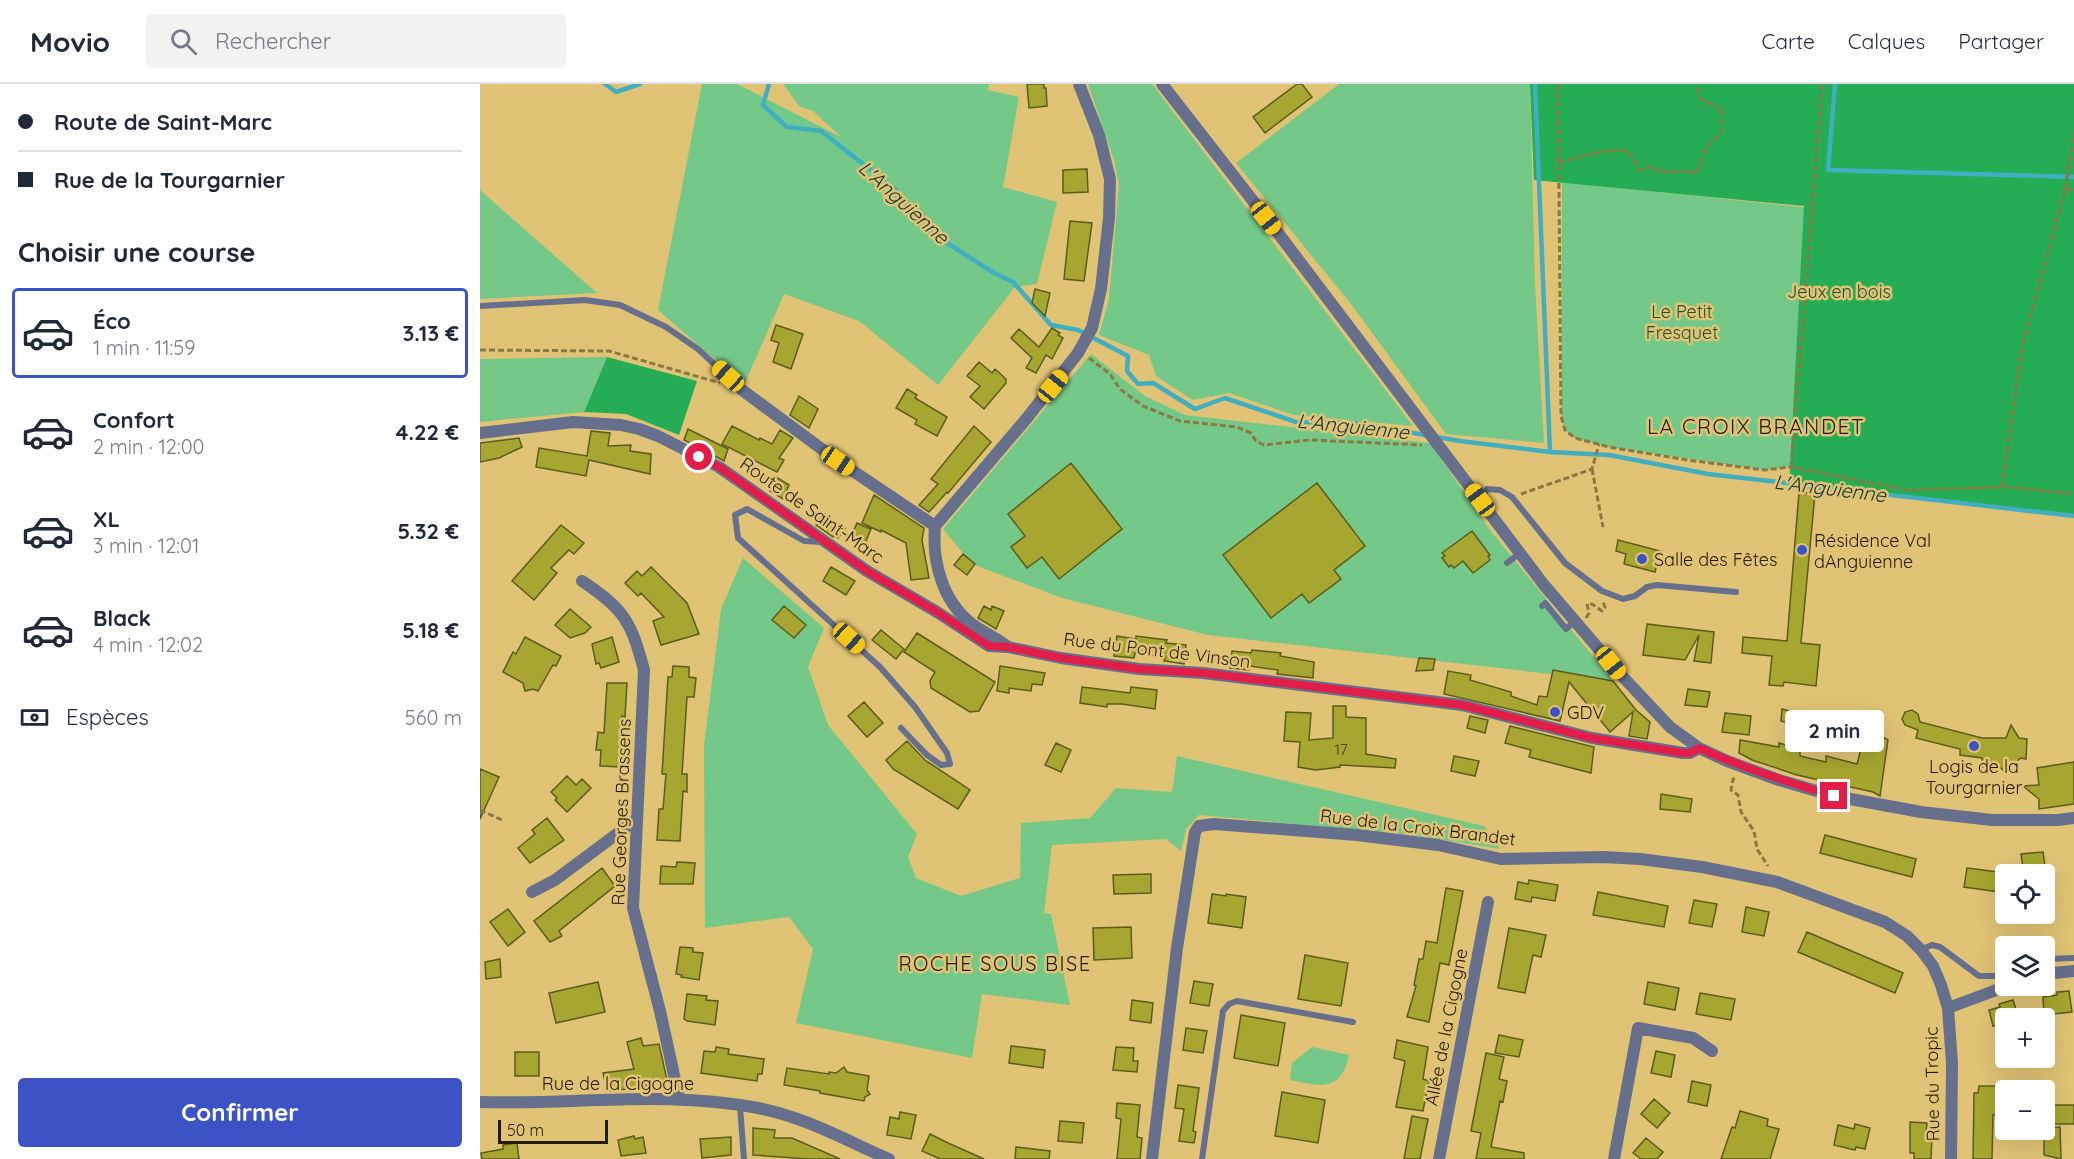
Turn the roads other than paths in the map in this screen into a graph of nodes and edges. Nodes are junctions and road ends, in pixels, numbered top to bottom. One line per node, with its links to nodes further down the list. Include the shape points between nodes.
1 (1078, 84): 7 (street, via 1099,135 1110,179 1101,289 1092,328 1082,348 1027,418)
2 (1162, 84): 6 (street)
3 (480, 306): 4 (lane, via 585,300 620,305 666,327 698,349)
4 (742, 390): 7 (street)
5 (480, 433): 8 (street, Route de Saint-Marc, via 573,422 639,429 719,467)
6 (1480, 500): 9 (street); 12 (lane, via 1487,489 1500,490 1512,497 1565,563 1602,591 1623,599 1657,585)
7 (935, 526): 15 (street, Rue du Pont de Vinson, via 939,576 953,602 973,624)
8 (826, 542): 15 (street, Route de Saint-Marc, via 989,646); 16 (lane, via 804,541 747,509 735,516 738,538 880,667 915,707 947,753 950,764 941,765 927,755)
9 (1520, 553): 10 (lane); 14 (street)
10 (1507, 563)
11 (582, 581): 19 (street, Rue Georges Brassens, via 626,618 644,670)
12 (1736, 592)
13 (1542, 606): 14 (lane, via 1545,603 1566,629)
14 (1577, 624): 17 (street, via 1653,711)
15 (1008, 647): 17 (street, Rue du Pont de Vinson, via 1139,669 1203,673 1462,705 1592,738 1683,753)
16 (901, 728)
17 (1699, 748): 18 (street, via 1779,780 1834,796 1908,810 1992,820)
18 (2074, 818)
19 (637, 819): 20 (street, via 555,880); 32 (street, Rue Georges Brassens, via 633,908)
20 (532, 892)
21 (1488, 902): 39 (street, Allée de la Cigogne)
22 (1921, 950): 27 (lane, via 1940,946 1979,976); 29 (street, Rue de la Croix Brandet, via 1933,966); 37 (street, Rue de la Croix Brandet, via 1885,922 1814,894 1702,867 1603,857 1501,859 1438,845 1357,835 1199,826 1176,948)
23 (2074, 958): 24 (lane)
24 (2055, 959)
25 (2074, 971): 26 (street)
26 (2055, 973)
27 (1995, 976)
28 (1995, 990): 29 (street)
29 (1948, 1008): 41 (street, Rue du Tropic)
30 (1353, 1023): 38 (lane, via 1237,1001 1229,1004 1223,1011)
31 (1712, 1051): 40 (street, via 1693,1038 1638,1028)
32 (679, 1098): 33 (street, Rue de la Cigogne); 34 (street, Rue de la Cigogne)
33 (480, 1102)
34 (740, 1105): 35 (lane); 36 (street, Rue de la Cigogne, via 792,1117)
35 (744, 1159)
36 (890, 1159)
37 (1152, 1159)
38 (1202, 1159)
39 (1439, 1159)
40 (1614, 1159)
41 (1951, 1159)

